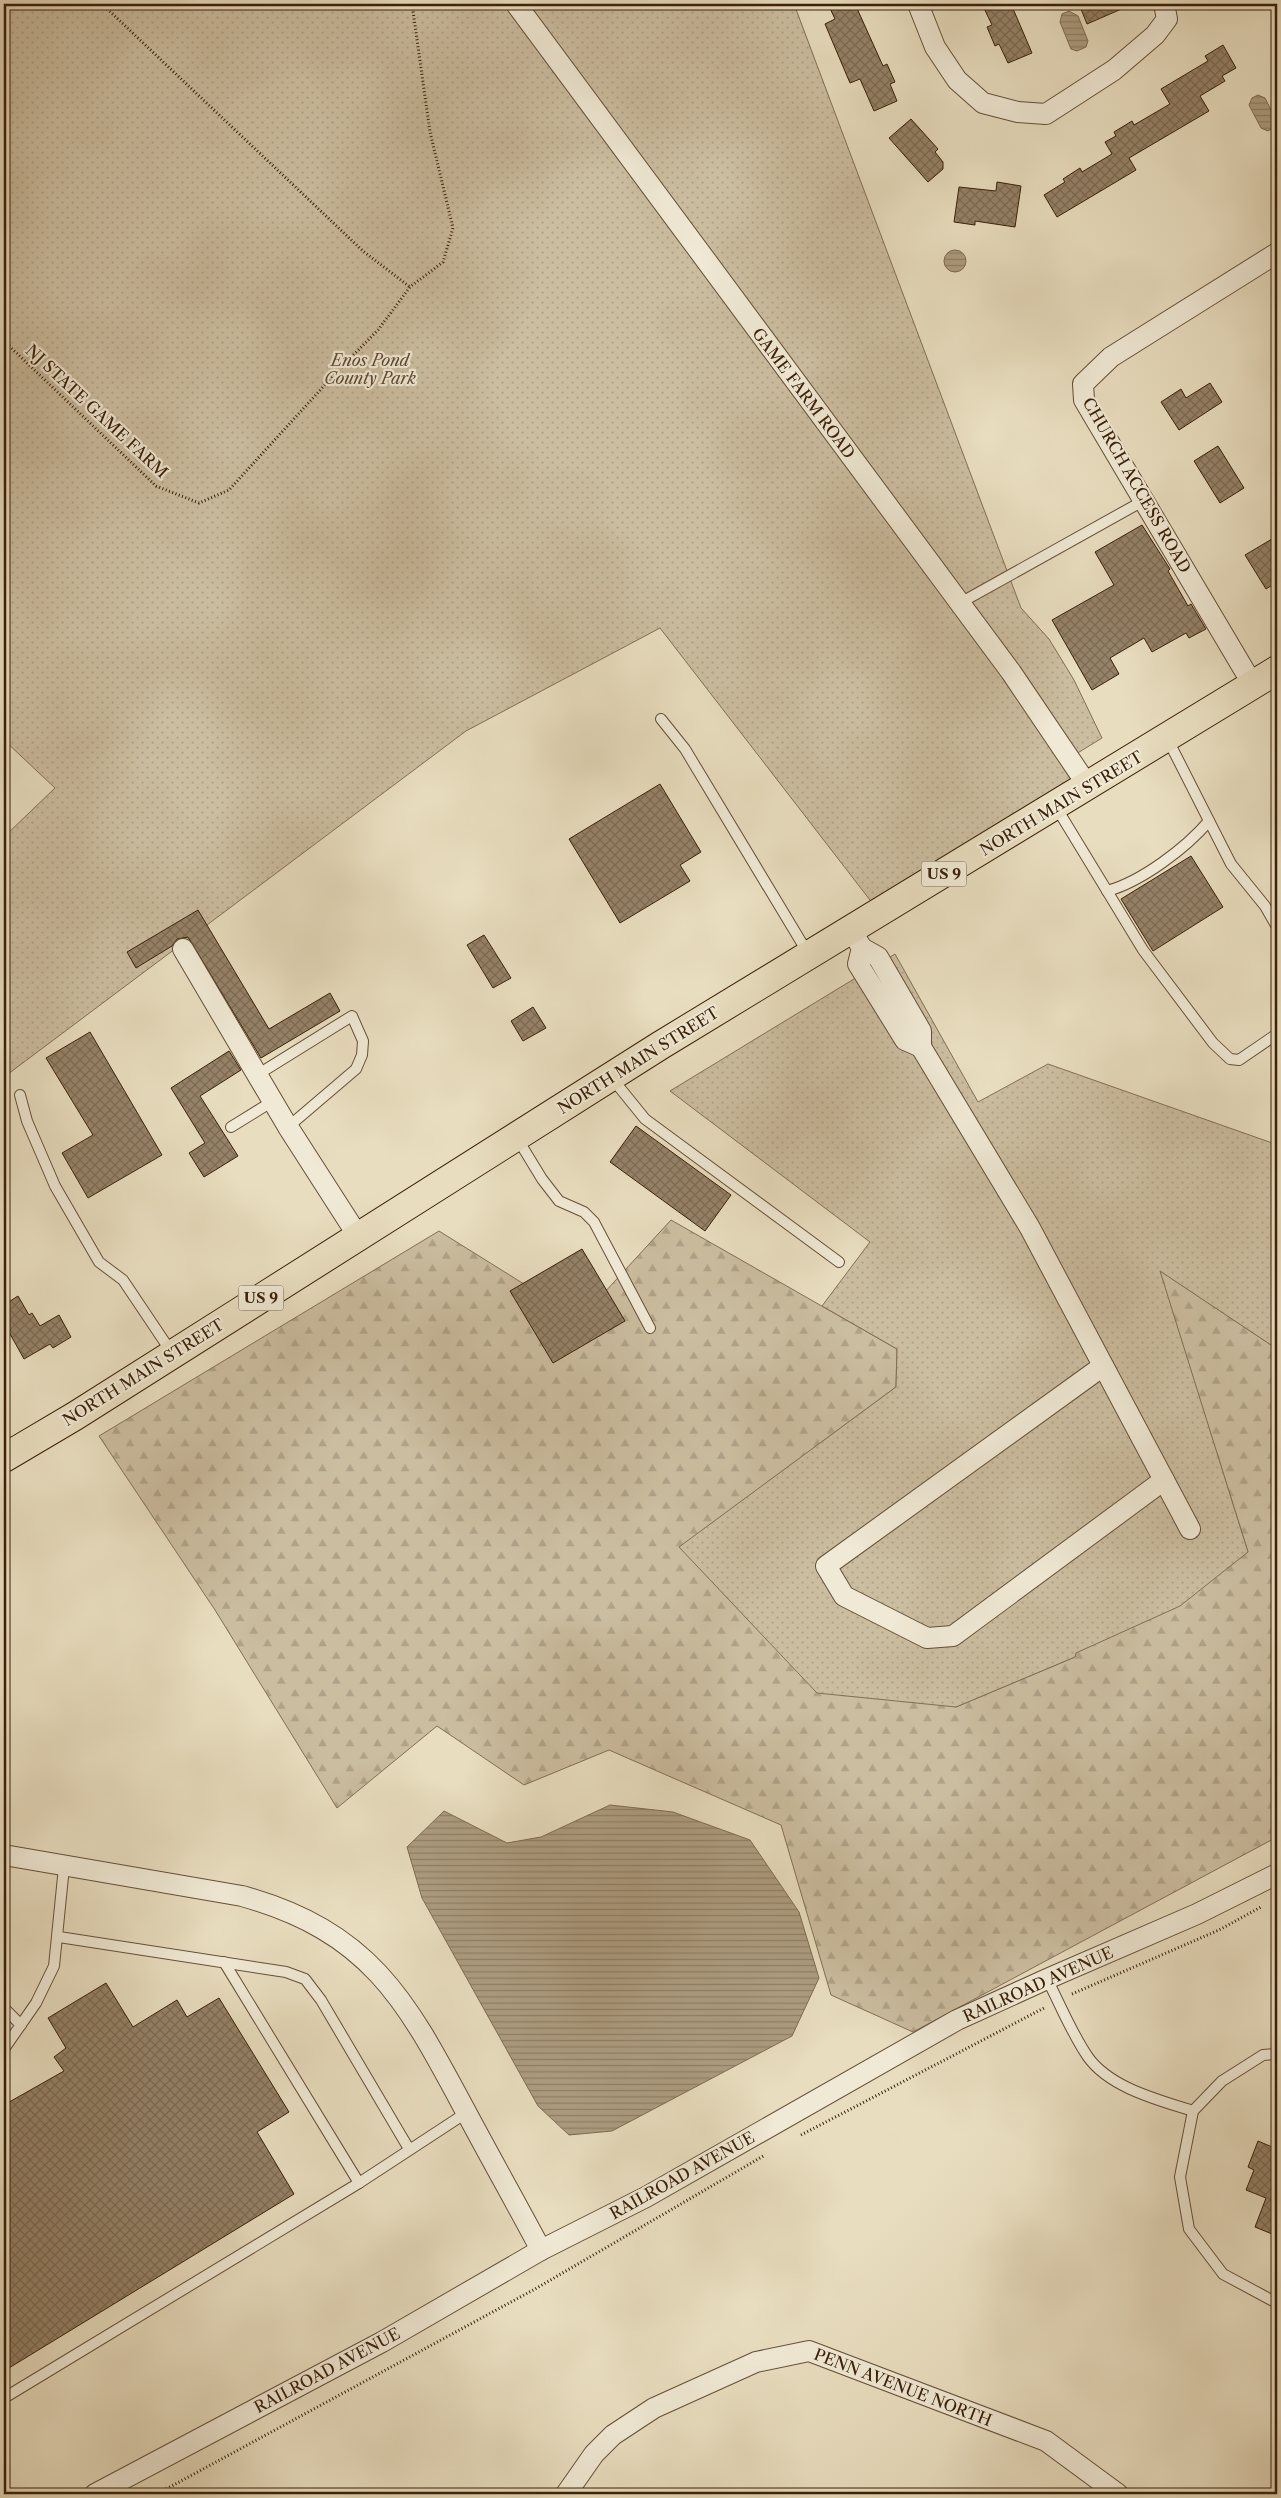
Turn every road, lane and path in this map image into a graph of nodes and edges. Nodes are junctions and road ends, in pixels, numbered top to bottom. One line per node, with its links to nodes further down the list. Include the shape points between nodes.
1 (102, 4): 7 (path, via 363,251)
2 (412, 4): 7 (path, NJ STATE GAME FARM, via 430,132 452,228 443,262)
3 (516, 4): 10 (street, GAME FARM ROAD)
4 (918, 4): 5 (street, via 935,47 957,80 984,103 1018,112 1046,114 1114,70 1155,35 1167,18)
5 (1164, 4)
6 (1277, 253): 9 (street, CHURCH ACCESS ROAD, via 1111,357 1083,384 1084,400)
7 (410, 287): 8 (path, NJ STATE GAME FARM, via 378,330 229,490 199,503 156,486)
8 (4, 342)
9 (1143, 501): 10 (lane); 12 (street, CHURCH ACCESS ROAD)
10 (960, 603): 15 (street, GAME FARM ROAD)
11 (1277, 670): 12 (highway, NORTH MAIN STREET / US 9)
12 (1253, 685): 14 (highway, NORTH MAIN STREET / US 9)
13 (661, 719): 22 (lane, via 684,749)
14 (1168, 738): 15 (highway, NORTH MAIN STREET / US 9); 17 (lane)
15 (1088, 786): 16 (highway, NORTH MAIN STREET / US 9)
16 (1056, 806): 18 (lane); 20 (highway, NORTH MAIN STREET / US 9)
17 (1209, 821): 18 (lane, via 1196,836 1137,878 1122,887); 19 (lane, via 1231,864 1265,906)
18 (1107, 890): 23 (lane, via 1143,950 1213,1043 1230,1059 1239,1060)
19 (1277, 927)
20 (856, 939): 22 (highway, NORTH MAIN STREET / US 9); 35 (street, via 858,964 905,1040 921,1047 1030,1228)
21 (184, 949): 24 (street)
22 (809, 955): 25 (highway, NORTH MAIN STREET / US 9)
23 (1277, 1034)
24 (257, 1075): 27 (street); 29 (lane, via 352,1016 363,1041 356,1069)
25 (611, 1077): 30 (highway, NORTH MAIN STREET / US 9); 32 (lane, via 645,1119)
26 (20, 1095): 34 (lane, via 27,1121 54,1186 99,1262 123,1280)
27 (273, 1101): 28 (lane); 29 (street)
28 (231, 1127)
29 (288, 1127): 31 (street)
30 (516, 1137): 31 (highway, NORTH MAIN STREET / US 9); 33 (lane, via 559,1201 584,1212 594,1222)
31 (358, 1236): 34 (highway, NORTH MAIN STREET / US 9)
32 (839, 1262)
33 (650, 1328)
34 (173, 1354): 36 (highway, NORTH MAIN STREET / US 9)
35 (1103, 1366): 37 (street); 37 (street, via 826,1566 844,1596 927,1638 953,1636)
36 (4, 1458)
37 (1164, 1480): 38 (street)
38 (1190, 1529)
39 (4, 1855): 40 (street)
40 (64, 1867): 43 (lane); 53 (street, via 242,1896 273,1905 333,1935 383,1977 405,2005)
41 (1277, 1874): 45 (street, RAILROAD AVENUE, via 1198,1914)
42 (1269, 1903): 46 (path, via 1219,1930)
43 (59, 1937): 44 (lane); 49 (lane, via 54,1966)
44 (224, 1962): 55 (lane, via 286,1972 305,1979 321,2000); 57 (lane)
45 (1046, 1979): 52 (lane, via 1089,2058 1134,2092); 58 (street, RAILROAD AVENUE, via 957,2020 646,2197)
46 (1075, 1992)
47 (4, 2008): 49 (lane)
48 (1040, 2009): 54 (path)
49 (21, 2025): 50 (lane)
50 (4, 2050)
51 (1277, 2054): 52 (lane, via 1263,2055 1222,2081)
52 (1193, 2110): 59 (lane, via 1180,2177 1189,2229 1223,2274)
53 (466, 2113): 55 (lane); 58 (street)
54 (793, 2139)
55 (408, 2149): 57 (lane)
56 (768, 2154): 62 (path, via 535,2289)
57 (359, 2183): 60 (lane)
58 (541, 2250): 61 (street, RAILROAD AVENUE, via 382,2342)
59 (1277, 2303)
60 (4, 2398)
61 (95, 2494)
62 (157, 2494)
63 (566, 2494): 64 (street, PENN AVENUE NORTH, via 594,2454 613,2435 654,2408 756,2362 809,2351 1046,2441)
64 (1118, 2494)

